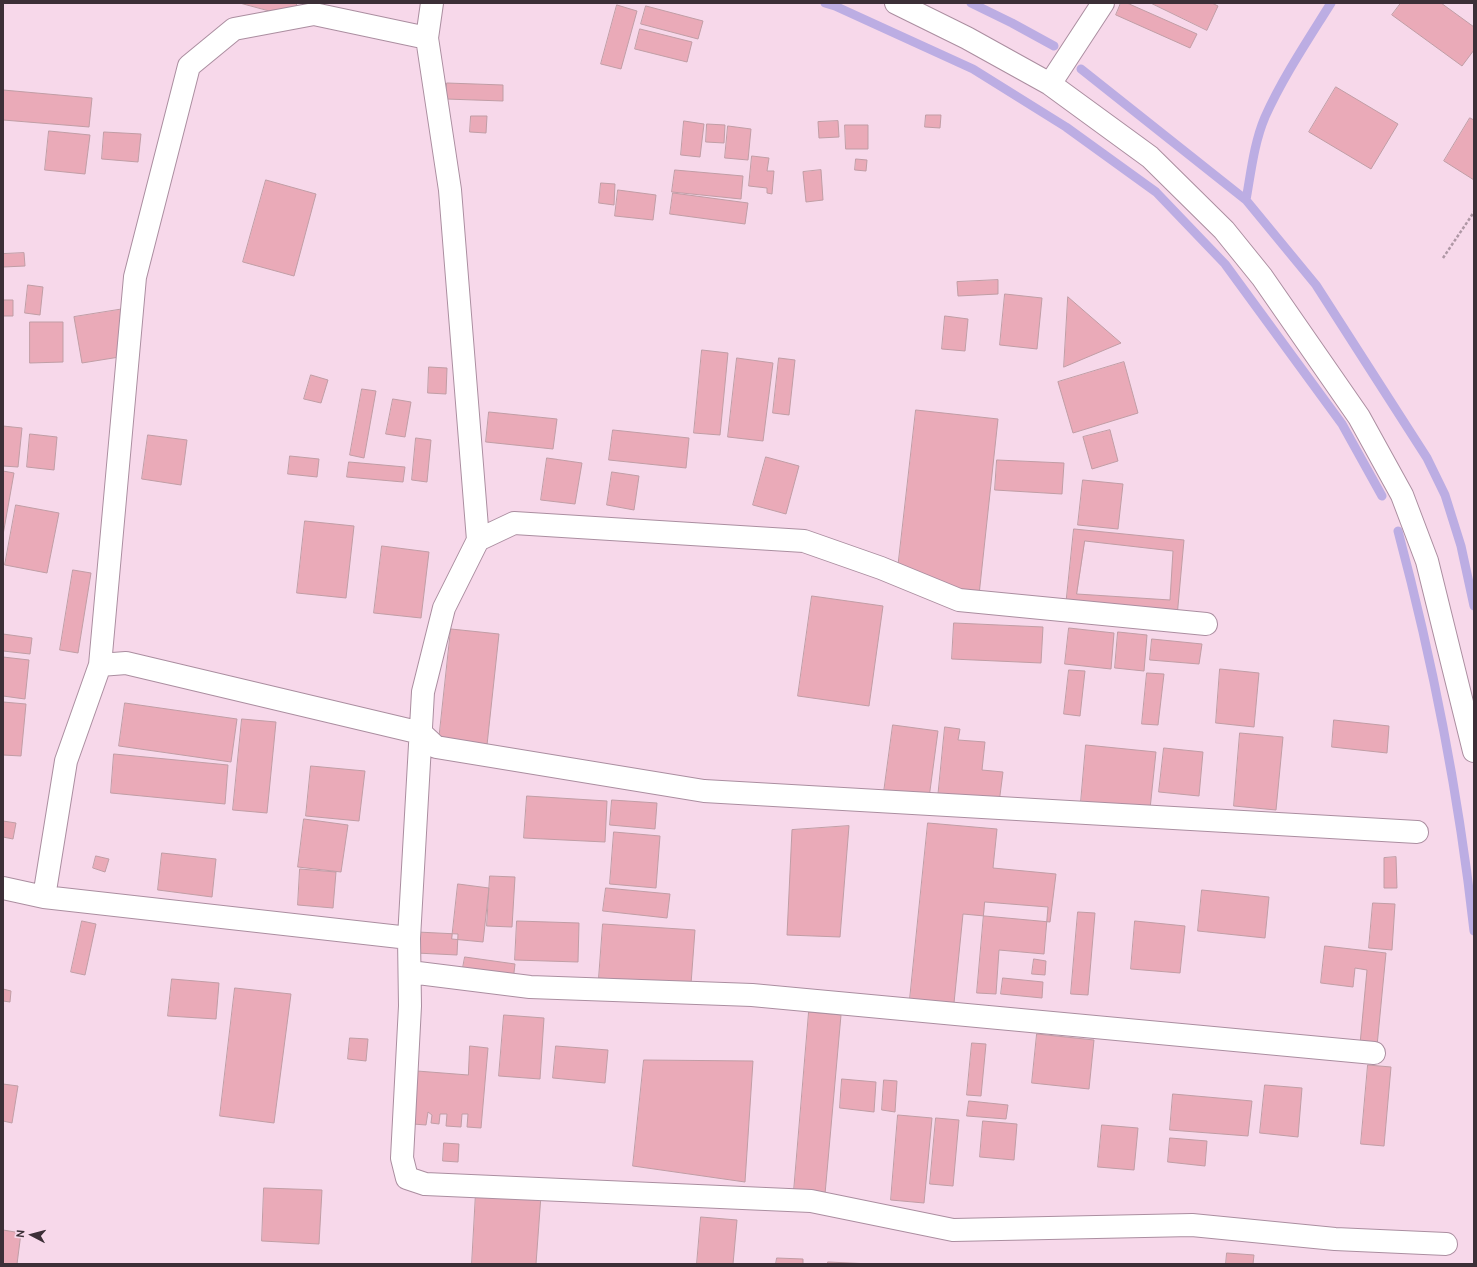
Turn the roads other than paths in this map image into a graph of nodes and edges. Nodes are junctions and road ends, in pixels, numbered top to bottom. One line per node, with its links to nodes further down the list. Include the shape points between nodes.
1 (432, 3): 4 (street)
2 (896, 3): 5 (street, via 967,38)
3 (1103, 3): 5 (street)
4 (426, 38): 6 (street, via 450,190); 8 (street, via 314,14 234,29 189,66 135,277)
5 (1050, 84): 10 (street, via 1150,157 1224,230 1262,277 1359,417 1402,495 1428,561)
6 (478, 540): 7 (street, via 514,523 804,541 881,568 959,600); 9 (street, via 444,608 423,692)
7 (1206, 624)
8 (100, 665): 9 (street, via 126,662); 13 (street, via 66,761)
9 (421, 733): 11 (street, via 436,747 704,791); 14 (street)
10 (1474, 751)
11 (1417, 832)
12 (3, 888): 13 (street)
13 (44, 897): 14 (street)
14 (409, 938): 15 (street)
15 (410, 972): 16 (street, via 530,987 752,995); 17 (street, via 402,1158 407,1178 425,1184 811,1201 953,1230 1192,1225 1335,1239)
16 (1374, 1053)
17 (1446, 1244)

